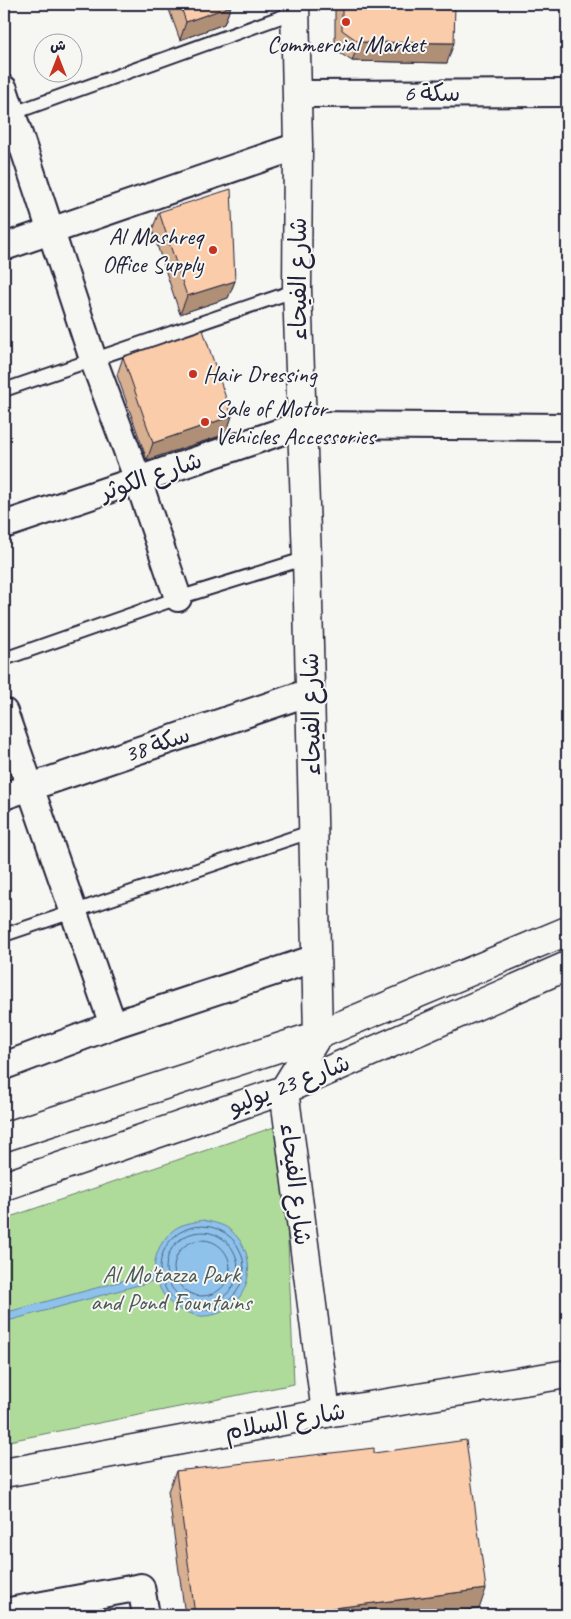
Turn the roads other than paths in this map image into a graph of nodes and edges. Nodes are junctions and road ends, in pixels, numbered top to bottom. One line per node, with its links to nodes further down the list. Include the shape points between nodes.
1 (295, 8): 4 (street, شارع الفيحاء); 5 (lane)
2 (4, 89): 5 (street)
3 (567, 93): 4 (street, سكة 6)
4 (297, 94): 6 (street, شارع الفيحاء)
5 (8, 116): 7 (street)
6 (298, 146): 7 (street); 9 (street, شارع الفيحاء)
7 (52, 230): 8 (street); 10 (street)
8 (4, 247)
9 (296, 290): 10 (lane); 12 (street, شارع الفيحاء)
10 (93, 359): 11 (lane); 14 (street)
11 (4, 390)
12 (301, 425): 13 (street, شارع الكوثر); 14 (street, شارع الكوثر); 16 (street, شارع الفيحاء)
13 (567, 427)
14 (138, 480): 15 (street, شارع الكوثر); 17 (street)
15 (4, 525)
16 (307, 558): 17 (lane); 19 (street, شارع الفيحاء)
17 (178, 598): 18 (lane)
18 (4, 659)
19 (310, 692): 21 (street, سكة 38); 23 (street, شارع الفيحاء)
20 (4, 712): 21 (street)
21 (30, 787): 22 (street, سكة 38); 24 (street)
22 (4, 796)
23 (313, 831): 24 (lane); 27 (street, شارع الفيحاء)
24 (74, 911): 26 (lane); 29 (street)
25 (567, 931): 30 (street, شارع 23 يوليو)
26 (4, 935)
27 (316, 958): 29 (street); 30 (street, شارع الفيحاء)
28 (567, 966): 32 (street, شارع 23 يوليو)
29 (113, 1025): 31 (street)
30 (318, 1035): 32 (street, شارع الفيحاء); 33 (street, شارع 23 يوليو)
31 (4, 1066)
32 (284, 1090): 34 (street, شارع 23 يوليو); 36 (street, شارع الفيحاء)
33 (4, 1137)
34 (4, 1186)
35 (567, 1374): 36 (street, شارع السلام)
36 (326, 1412): 37 (street, شارع السلام)
37 (4, 1473)
38 (4, 1612): 39 (street, via 141,1587)
39 (146, 1615)

